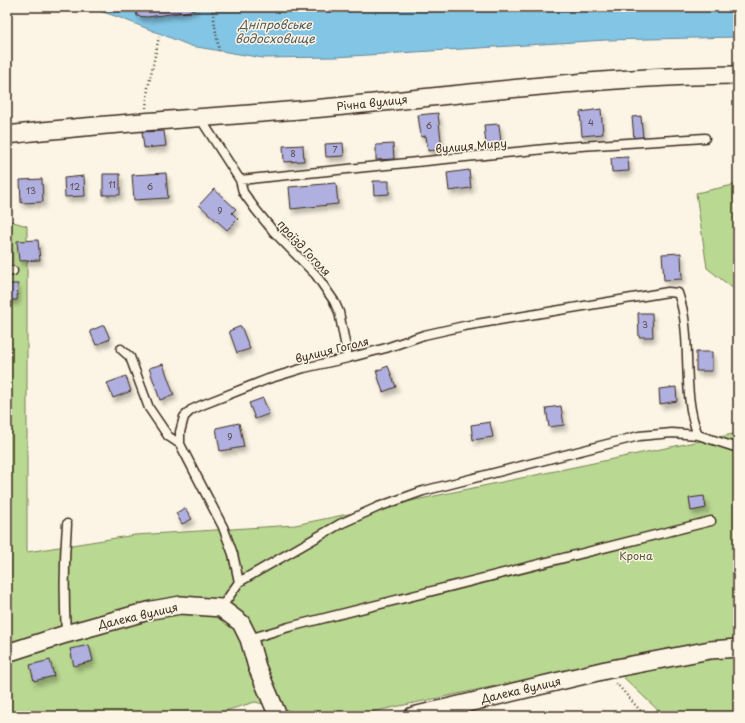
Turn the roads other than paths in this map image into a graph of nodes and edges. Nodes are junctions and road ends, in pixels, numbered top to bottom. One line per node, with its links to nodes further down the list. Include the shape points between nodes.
1 (738, 75): 2 (street, Річна вулиця, via 606,80)
2 (200, 118): 3 (street, Річна вулиця); 5 (lane, проїзд Гоголя)
3 (7, 135)
4 (705, 138): 5 (lane, вулиця Миру, via 565,147)
5 (240, 180): 7 (lane, проїзд Гоголя, via 243,192 256,210 316,275 334,301 339,312)
6 (121, 349): 9 (lane, via 130,357 149,408 168,436)
7 (348, 358): 8 (lane, вулиця Гоголя, via 464,326 668,292 678,293 683,310 690,404); 9 (lane, вулиця Гоголя, via 268,379 202,404 184,417)
8 (698, 435): 10 (lane); 13 (lane, via 672,433 640,436 423,491 340,524)
9 (180, 444): 13 (lane, via 223,527 233,554)
10 (738, 448)
11 (711, 521): 16 (lane)
12 (67, 524): 15 (lane, via 64,553)
13 (239, 582): 14 (lane)
14 (221, 608): 15 (street, Далека вулиця, via 181,605 152,610); 16 (street, via 241,623)
15 (66, 634): 18 (street, Далека вулиця)
16 (249, 639): 19 (street, via 257,667)
17 (738, 648): 20 (street, Далека вулиця, via 710,650 606,670)
18 (7, 653)
19 (278, 716)
20 (413, 716)

